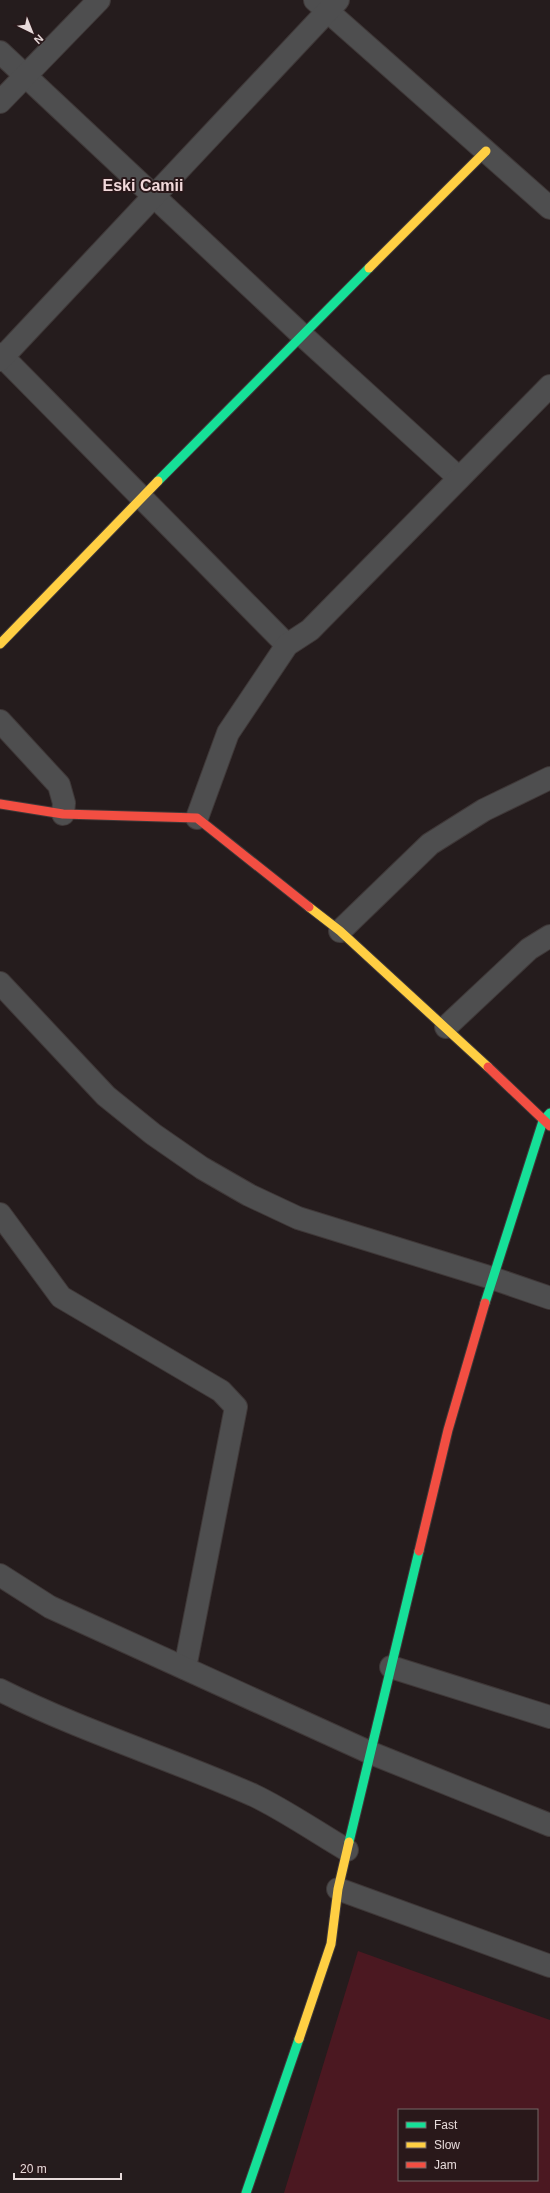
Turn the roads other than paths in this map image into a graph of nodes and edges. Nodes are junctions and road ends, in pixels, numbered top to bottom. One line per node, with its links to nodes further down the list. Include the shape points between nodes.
1 (99, 0): 4 (street)
2 (327, 4): 6 (street); 8 (street)
3 (0, 52): 4 (street)
4 (25, 76): 5 (street); 8 (street)
5 (0, 102)
6 (486, 151): 7 (street); 9 (street)
7 (546, 195)
8 (154, 197): 9 (street); 10 (street)
9 (302, 335): 12 (street); 13 (street)
10 (1, 357): 13 (street)
11 (550, 386): 12 (street)
12 (459, 478): 15 (street, via 310,630)
13 (141, 498): 14 (street); 15 (street)
14 (0, 644)
15 (287, 645): 20 (street, via 228,733)
16 (0, 721): 19 (street, via 59,785 64,803)
17 (550, 778): 21 (street, via 484,810 430,844)
18 (0, 804): 19 (street)
19 (63, 814): 20 (street)
20 (198, 818): 21 (street)
21 (340, 932): 24 (street)
22 (550, 936): 24 (street, via 529,950)
23 (0, 983): 28 (street, via 106,1096 153,1134 202,1168 249,1195 298,1218)
24 (446, 1027): 26 (street)
25 (550, 1113): 26 (street)
26 (547, 1123): 28 (street)
27 (0, 1214): 32 (street, via 60,1298 221,1391 236,1408)
28 (492, 1278): 29 (street); 31 (street, via 448,1430)
29 (550, 1298)
30 (0, 1575): 32 (street, via 50,1607)
31 (391, 1667): 34 (street); 35 (street)
32 (185, 1668): 35 (street)
33 (0, 1690): 37 (street, via 76,1725 186,1766 255,1796)
34 (550, 1717)
35 (372, 1753): 36 (street); 37 (street)
36 (550, 1826)
37 (347, 1850): 38 (street)
38 (338, 1889): 39 (street); 40 (street, via 331,1944)
39 (550, 1966)
40 (246, 2193)

